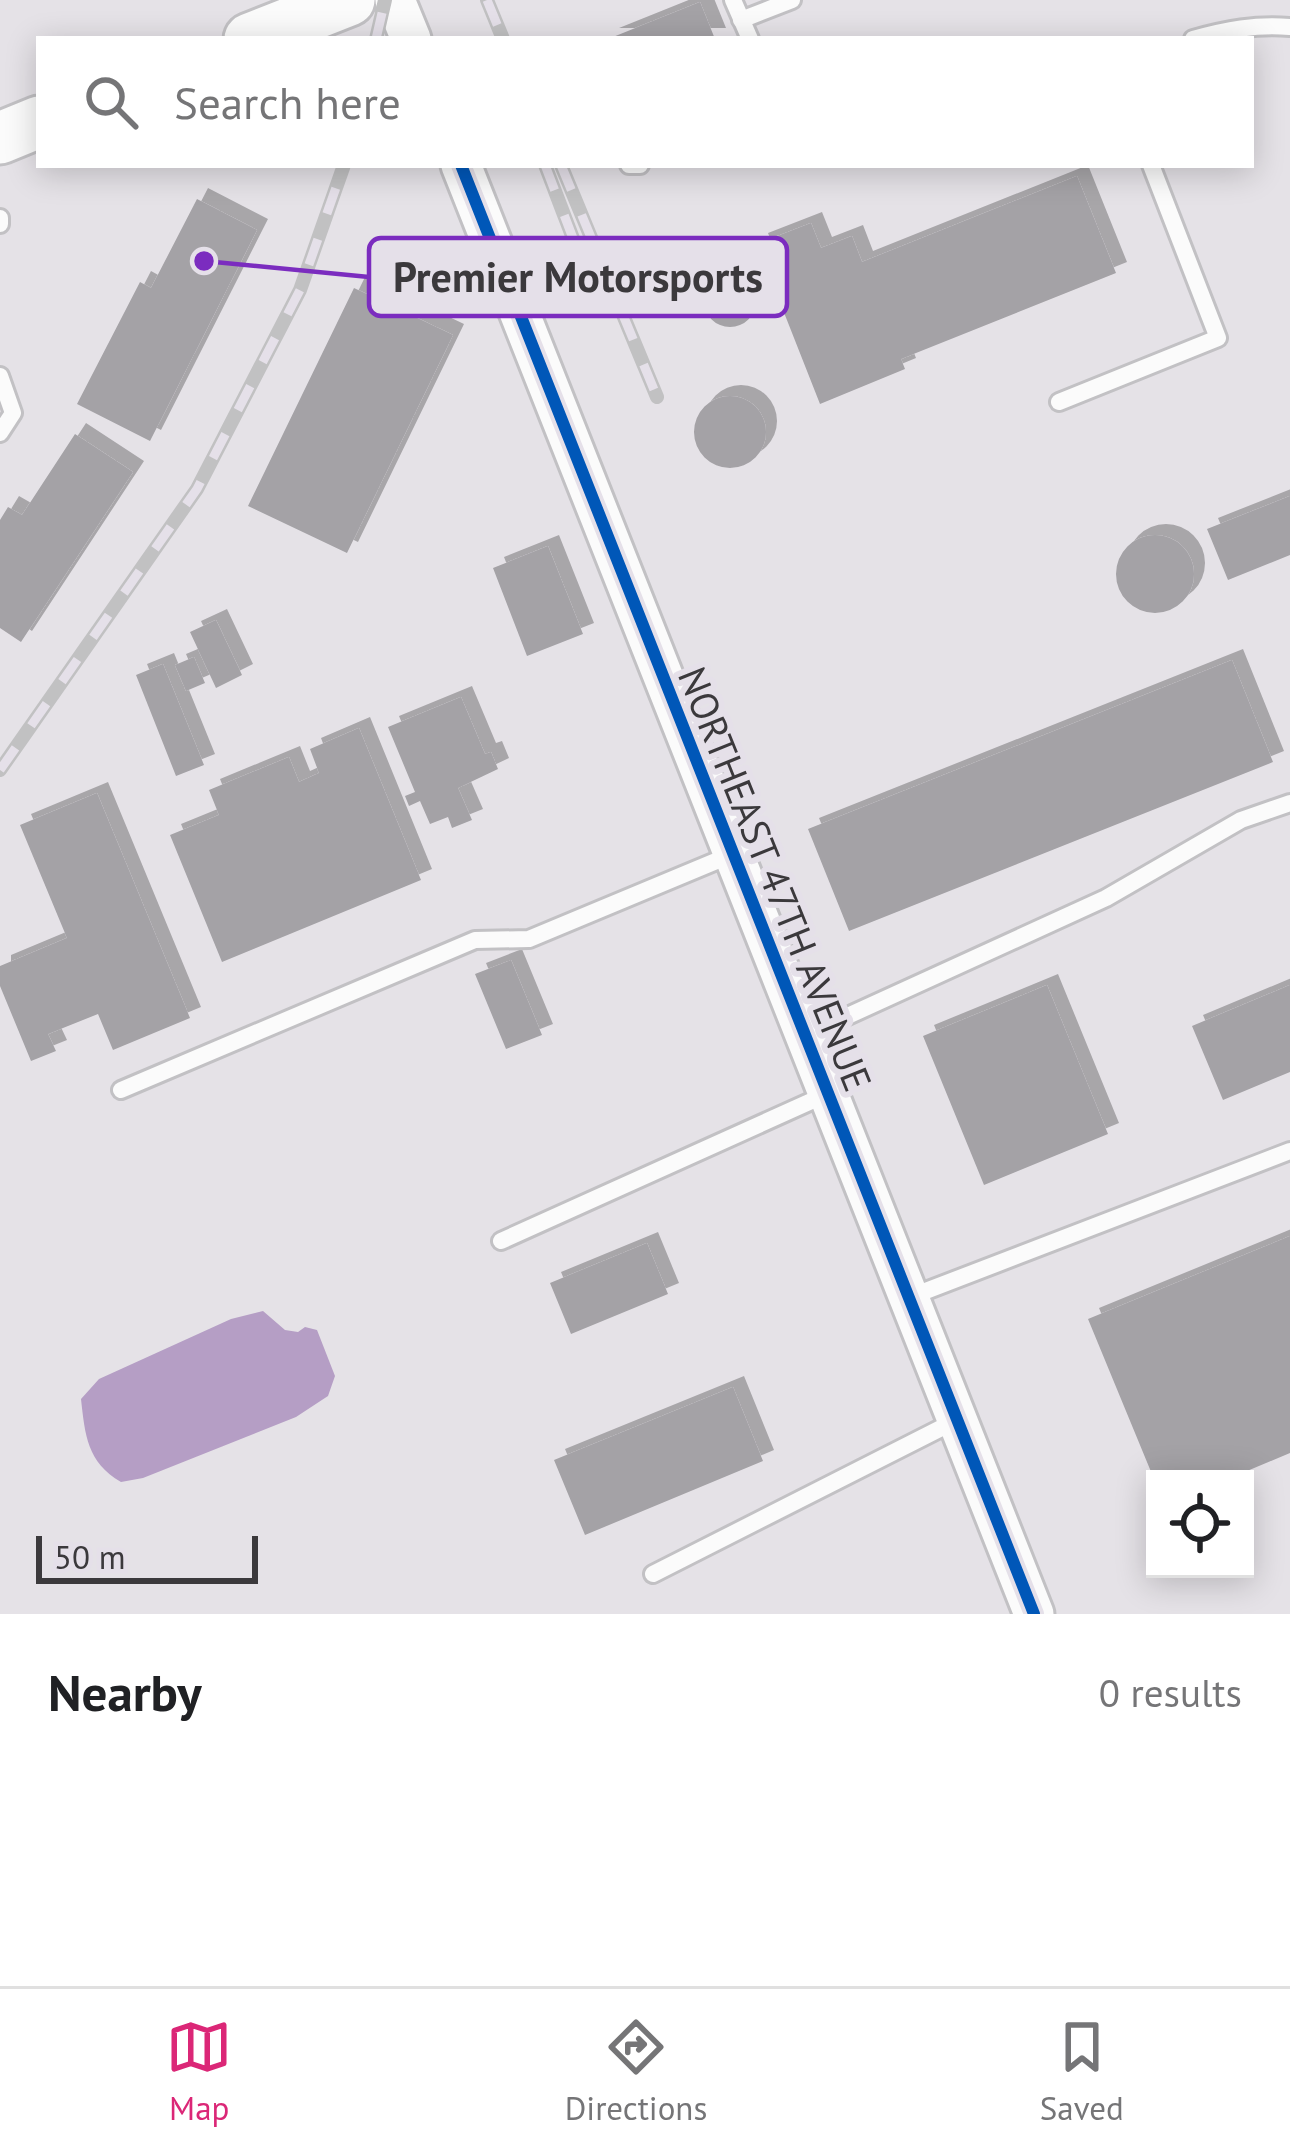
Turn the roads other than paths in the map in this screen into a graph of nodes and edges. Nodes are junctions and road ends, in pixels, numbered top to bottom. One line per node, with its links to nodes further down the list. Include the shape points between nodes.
1 (349, 0): 7 (main road)
2 (395, 0): 8 (street)
3 (733, 0): 5 (lane)
4 (792, 0): 5 (lane)
5 (742, 20): 9 (lane)
6 (1290, 27): 10 (lane)
7 (258, 36)
8 (410, 36)
9 (749, 36)
10 (1204, 36)
11 (36, 123): 12 (main road)
12 (0, 138)
13 (461, 168): 19 (street, NORTHEAST 47TH AVENUE)
14 (1152, 168): 16 (lane, via 1218,338)
15 (0, 376): 17 (lane, via 13,413)
16 (1059, 402)
17 (0, 434)
18 (1290, 803): 20 (lane, via 1241,820 1106,898)
19 (733, 854): 20 (street, NORTHEAST 47TH AVENUE); 21 (lane, via 529,939 475,940)
20 (805, 1035): 22 (street, NORTHEAST 47TH AVENUE)
21 (121, 1090)
22 (828, 1094): 24 (lane); 25 (street, NORTHEAST 47TH AVENUE)
23 (1290, 1151): 25 (lane)
24 (501, 1240)
25 (909, 1298): 26 (street, NORTHEAST 47TH AVENUE)
26 (958, 1420): 27 (lane); 28 (street, NORTHEAST 47TH AVENUE)
27 (653, 1574)
28 (1034, 1614)

